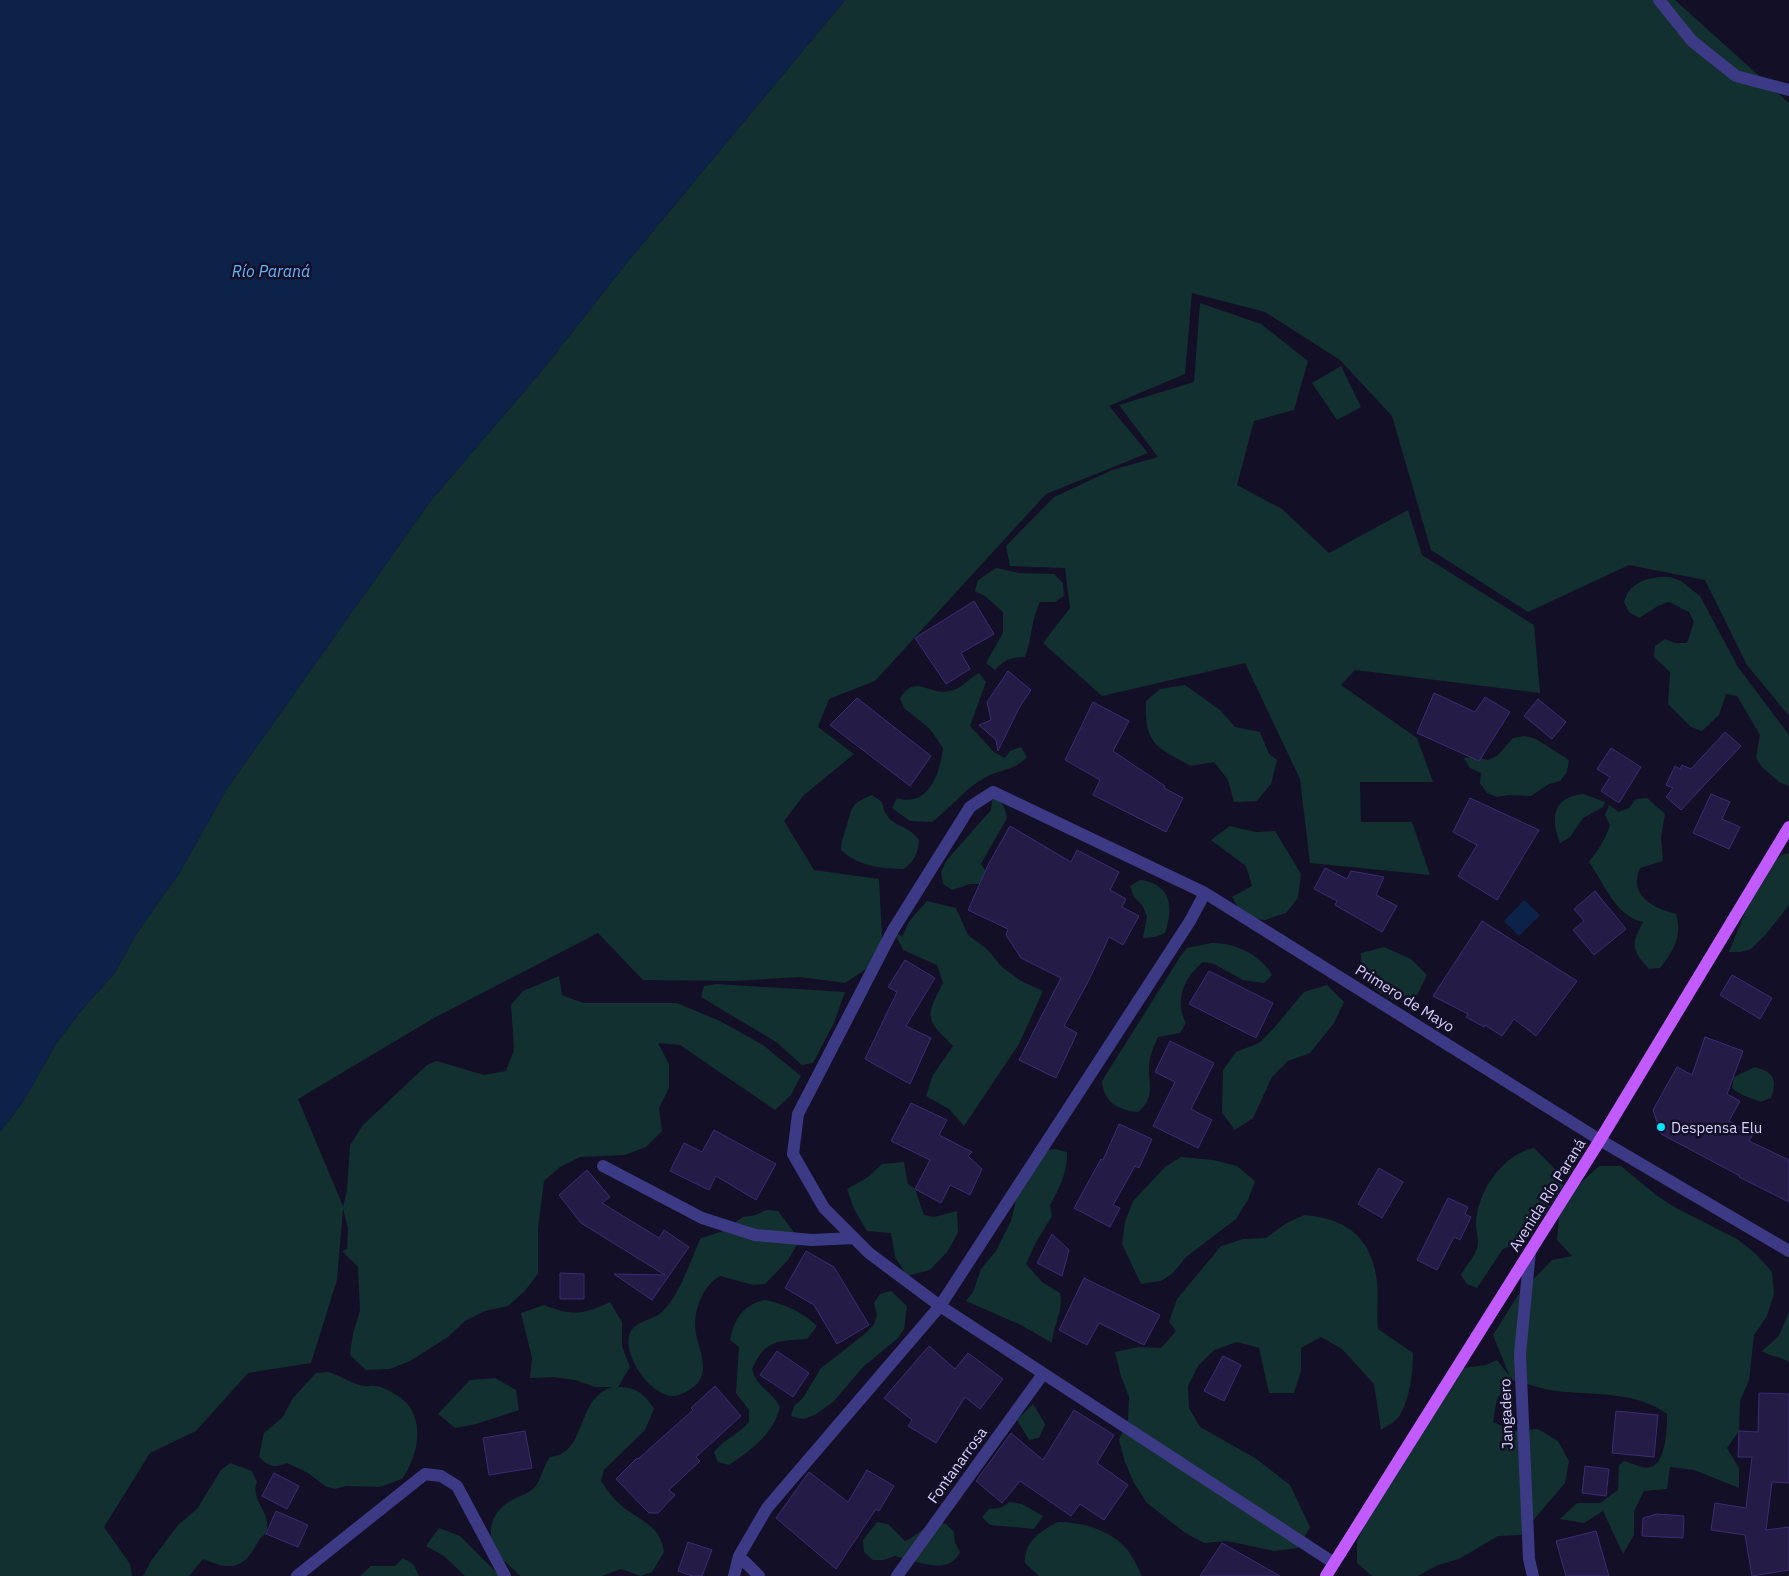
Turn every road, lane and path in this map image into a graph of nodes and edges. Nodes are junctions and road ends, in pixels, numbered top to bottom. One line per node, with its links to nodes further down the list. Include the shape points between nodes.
1 (1659, 0): 2 (street, via 1692,40 1736,76)
2 (1789, 90)
3 (1789, 827): 5 (main road, Avenida Río Paraná)
4 (1205, 893): 5 (street, Primero de Mayo); 7 (street, Primero de Mayo, via 993,792 970,807 893,930 798,1114 793,1154 824,1208); 10 (street, via 1190,922)
5 (1600, 1140): 8 (main road, Avenida Río Paraná); 9 (street, Primero de Mayo)
6 (603, 1166): 7 (street, via 702,1218 755,1235 812,1240)
7 (854, 1238): 10 (street)
8 (1530, 1251): 13 (main road, Avenida Río Paraná); 20 (street, Jangadero, via 1520,1354 1529,1559)
9 (1789, 1251)
10 (940, 1306): 11 (street); 12 (street, via 767,1508)
11 (1043, 1374): 13 (street); 18 (street, Fontanarrosa)
12 (740, 1556): 16 (street); 17 (street)
13 (1334, 1563): 19 (main road, Avenida Río Paraná)
14 (297, 1576): 15 (street, via 425,1474 441,1476 457,1486)
15 (505, 1576)
16 (734, 1576)
17 (759, 1576)
18 (896, 1576)
19 (1326, 1576)
20 (1533, 1576)

